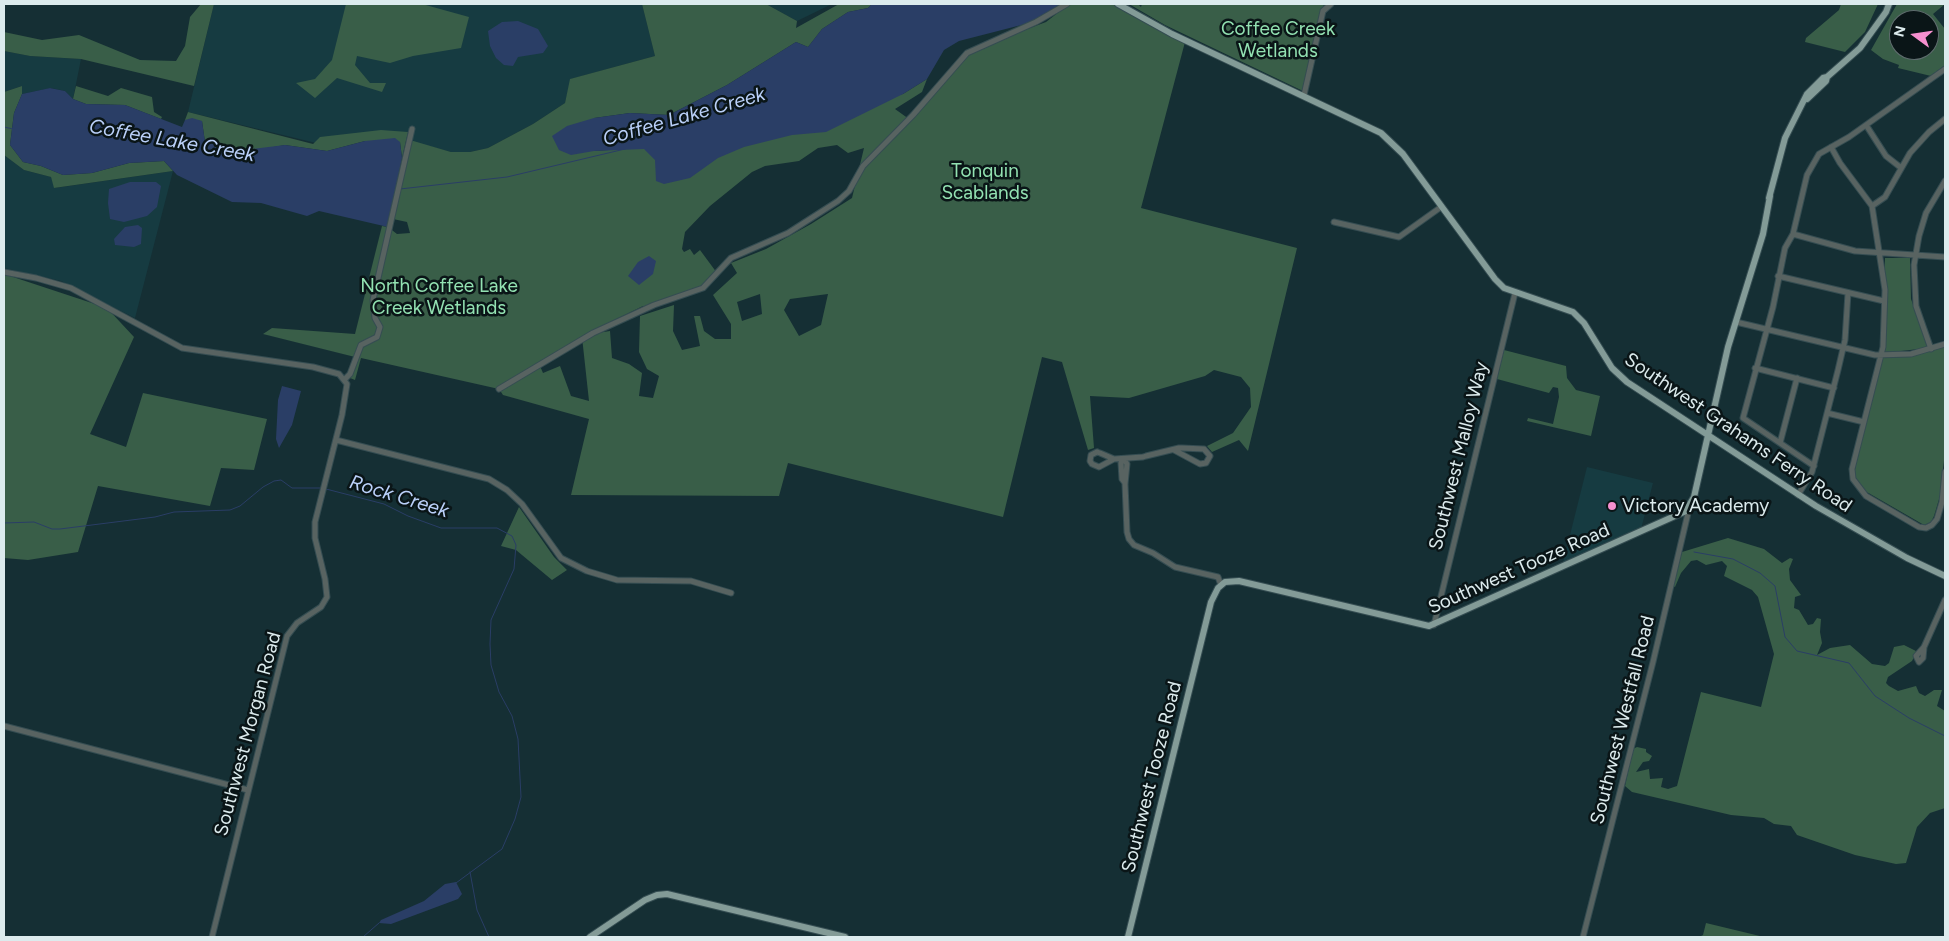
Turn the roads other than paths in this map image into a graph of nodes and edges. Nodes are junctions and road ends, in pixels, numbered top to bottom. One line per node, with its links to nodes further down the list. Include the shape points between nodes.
1 (1067, 4): 37 (street, via 1036,22 967,53 913,116 863,166 849,190 838,201 788,233 731,258 703,288 654,305 593,333)
2 (1118, 4): 8 (main road, Southwest Grahams Ferry Road, via 1172,34)
3 (1331, 4): 8 (street, via 1324,11)
4 (1885, 4): 6 (main road)
5 (1889, 4): 6 (main road)
6 (1883, 15): 27 (main road, via 1860,48 1807,94 1785,138)
7 (1945, 69): 10 (street)
8 (1304, 95): 16 (main road, Southwest Grahams Ferry Road, via 1384,134)
9 (1945, 119): 13 (street, via 1919,142)
10 (1866, 125): 12 (street); 13 (street, via 1886,156)
11 (412, 129): 35 (street, Southwest Morgan Road, via 373,300 379,332 377,337 361,345)
12 (1831, 147): 15 (street); 18 (street, via 1819,154 1809,169)
13 (1900, 167): 15 (street, via 1885,197)
14 (1945, 181): 20 (street, via 1926,212)
15 (1872, 206): 19 (street)
16 (1442, 207): 17 (street, via 1399,237); 24 (main road, Southwest Grahams Ferry Road, via 1498,283)
17 (1334, 222)
18 (1793, 234): 19 (street, via 1855,251); 23 (street, via 1785,248)
19 (1879, 252): 20 (street); 26 (street)
20 (1915, 254): 21 (street); 31 (street, via 1914,294)
21 (1945, 257)
22 (4, 272): 35 (street, via 71,288 182,348 306,366 334,372)
23 (1778, 276): 25 (street); 28 (street)
24 (1515, 293): 40 (main road, Southwest Grahams Ferry Road, via 1574,312 1621,376); 57 (street, Southwest Malloy Way)
25 (1848, 293): 26 (street); 30 (street)
26 (1884, 301): 32 (street)
27 (1736, 322): 28 (street); 40 (main road)
28 (1767, 330): 30 (street); 33 (street)
29 (1945, 344): 31 (street)
30 (1844, 348): 32 (street); 36 (street)
31 (1931, 349): 32 (street, via 1911,354)
32 (1881, 355): 39 (street)
33 (1755, 368): 34 (street); 42 (street, via 1744,420)
34 (1797, 378): 36 (street); 42 (street)
35 (345, 379): 41 (street, Southwest Morgan Road, via 348,390)
36 (1834, 388): 38 (street)
37 (499, 389)
38 (1827, 413): 39 (street); 46 (street)
39 (1864, 422): 48 (street, via 1852,475 1858,489 1866,496 1926,528 1936,519)
40 (1708, 435): 49 (main road, Southwest Grahams Ferry Road); 50 (main road)
41 (336, 440): 55 (street, via 468,472 497,483 522,504 561,558 587,571 617,580 691,581); 60 (street, Southwest Morgan Road, via 315,522 315,538 327,597 321,607 297,623 287,636)
42 (1780, 443): 46 (street)
43 (1174, 450): 43 (street, via 1201,448 1210,456 1206,463 1200,464); 45 (street)
44 (1114, 459): 45 (street)
45 (1124, 459): 54 (street, via 1127,464 1127,532 1134,545 1153,553 1174,568 1218,577)
46 (1814, 466): 49 (street)
47 (1945, 472): 48 (street)
48 (1945, 480)
49 (1798, 495): 51 (main road, Southwest Grahams Ferry Road, via 1884,546)
50 (1689, 509): 57 (main road, Southwest Tooze Road); 65 (street, Southwest Westfall Road)
51 (1930, 567): 52 (main road, Southwest Grahams Ferry Road); 53 (main road, Southwest Grahams Ferry Road)
52 (1945, 570)
53 (1945, 576)
54 (1221, 584): 57 (main road, Southwest Tooze Road, via 1238,580 1419,626); 64 (main road, Southwest Tooze Road, via 1211,602)
55 (731, 592)
56 (1945, 600): 58 (street)
57 (1434, 625)
58 (1924, 648)
59 (4, 726): 60 (street)
60 (248, 790): 61 (street, Southwest Morgan Road)
61 (212, 937)
62 (590, 937): 63 (main road, via 646,900 667,894)
63 (846, 937)
64 (1128, 937)
65 (1582, 937)

